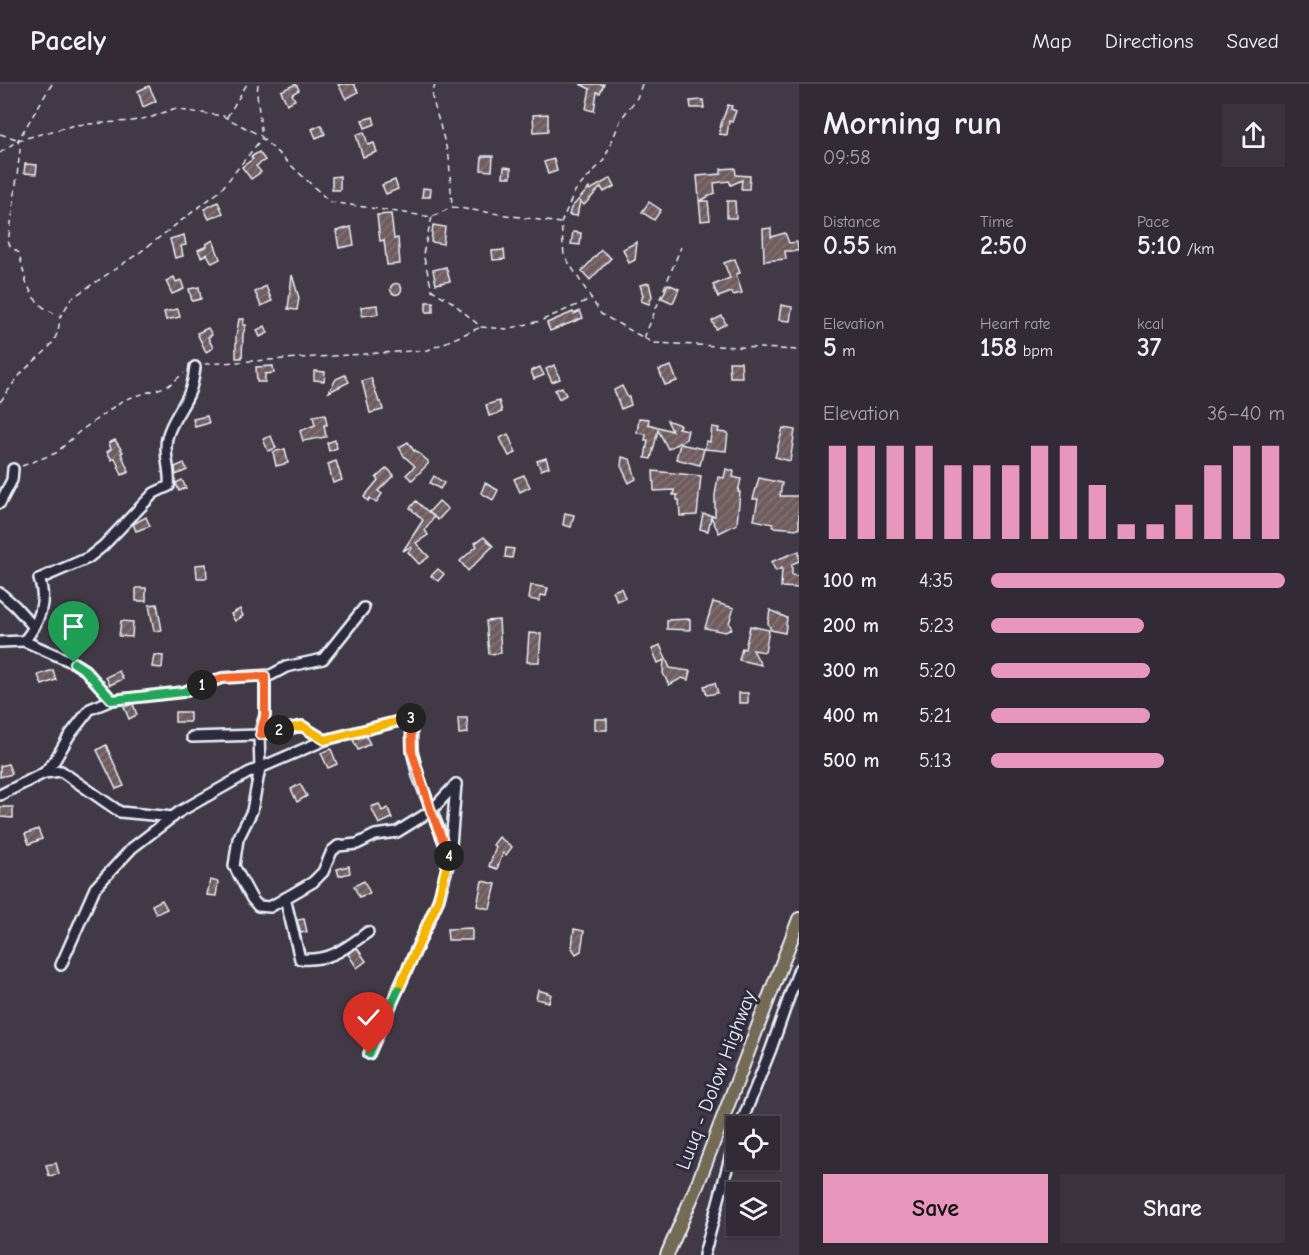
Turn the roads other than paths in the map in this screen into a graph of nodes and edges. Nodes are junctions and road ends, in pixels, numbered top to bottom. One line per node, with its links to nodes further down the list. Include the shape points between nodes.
1 (195, 367): 6 (street, via 190,391 166,439 169,486 154,493 88,558 39,579 43,594)
2 (14, 469): 3 (street)
3 (0, 502)
4 (0, 593): 6 (street)
5 (364, 608): 9 (street, via 323,659)
6 (33, 626): 7 (street)
7 (24, 641): 8 (street); 10 (street, via 80,667)
8 (0, 642)
9 (265, 676): 10 (street, via 222,678 183,692); 11 (street, via 265,716)
10 (112, 700): 15 (street, via 90,710)
11 (260, 735): 12 (street); 13 (street, via 302,726); 14 (street)
12 (192, 737)
13 (325, 740): 14 (street); 17 (street, via 403,720 411,714 412,752)
14 (260, 768): 18 (street); 20 (street, via 252,811 238,839 234,867 258,906 270,908)
15 (44, 773): 16 (street); 18 (street, via 61,771 120,812)
16 (0, 795)
17 (431, 811): 19 (street); 19 (street, via 456,784); 20 (street, via 397,832 338,846 313,882)
18 (173, 817): 23 (street, via 132,848 95,888)
19 (450, 858): 25 (street, via 438,901)
20 (285, 898): 22 (street, via 300,959 318,960 340,952)
21 (799, 919): 28 (main road, Luuq - Dolow Highway)
22 (368, 932)
23 (61, 965)
24 (799, 969): 26 (street)
25 (369, 1054)
26 (744, 1116)
27 (727, 1170): 29 (street)
28 (668, 1255)
29 (704, 1255)

